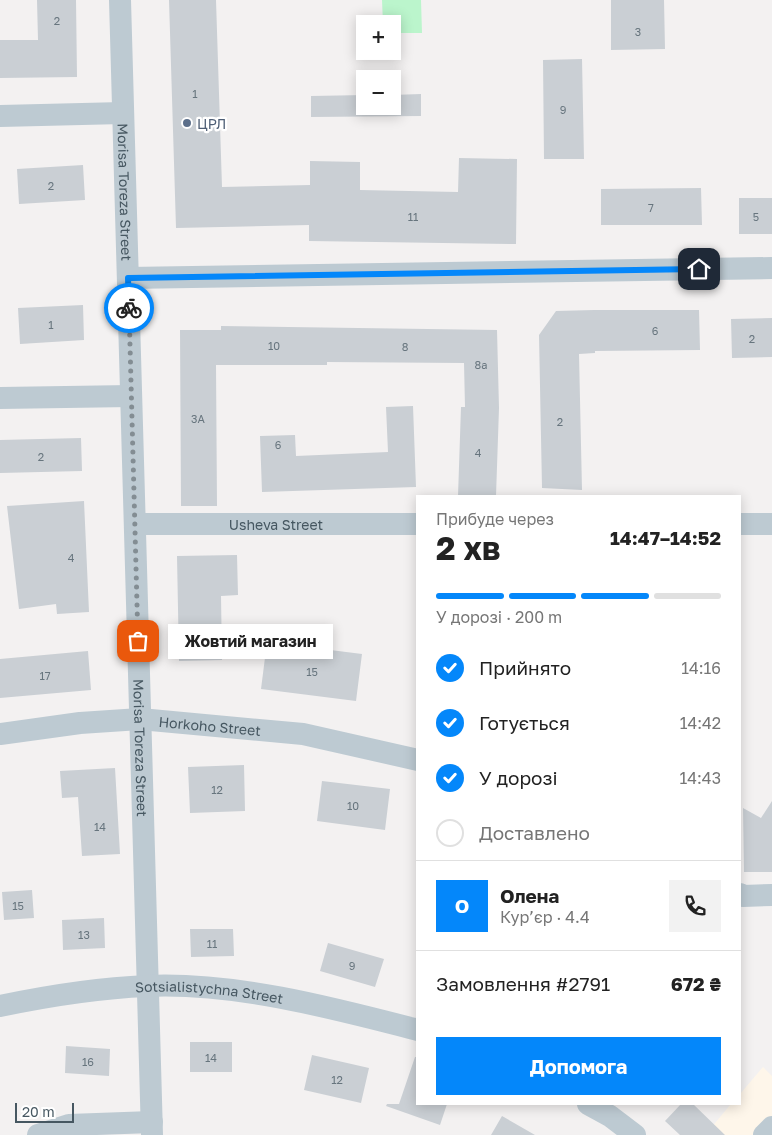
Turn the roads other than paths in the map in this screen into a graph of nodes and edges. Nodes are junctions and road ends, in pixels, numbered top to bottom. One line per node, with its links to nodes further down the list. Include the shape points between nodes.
1 (120, 0): 2 (street, Morisa Toreza Street)
2 (123, 113): 3 (street); 5 (street, Morisa Toreza Street)
3 (0, 116)
4 (772, 268): 5 (street)
5 (128, 278): 6 (street, Morisa Toreza Street)
6 (131, 396): 7 (street); 8 (street, Morisa Toreza Street)
7 (0, 398)
8 (134, 524): 9 (street, Usheva Street); 12 (street, Morisa Toreza Street)
9 (416, 524)
10 (741, 524): 11 (street)
11 (772, 524)
12 (140, 719): 13 (street, Horkoho Street); 14 (street, Horkoho Street, via 303,734); 17 (street, Morisa Toreza Street)
13 (0, 734)
14 (416, 760)
15 (741, 895): 16 (street)
16 (772, 895)
17 (148, 986): 18 (street, Sotsialistychna Street, via 51,995); 19 (street, Sotsialistychna Street, via 210,988 269,996); 22 (street, Morisa Toreza Street)
18 (0, 1006)
19 (416, 1029)
20 (590, 1105): 24 (street)
21 (772, 1127): 25 (street)
22 (152, 1128): 23 (street, via 69,1125)
23 (38, 1135)
24 (635, 1135)
25 (764, 1135)

